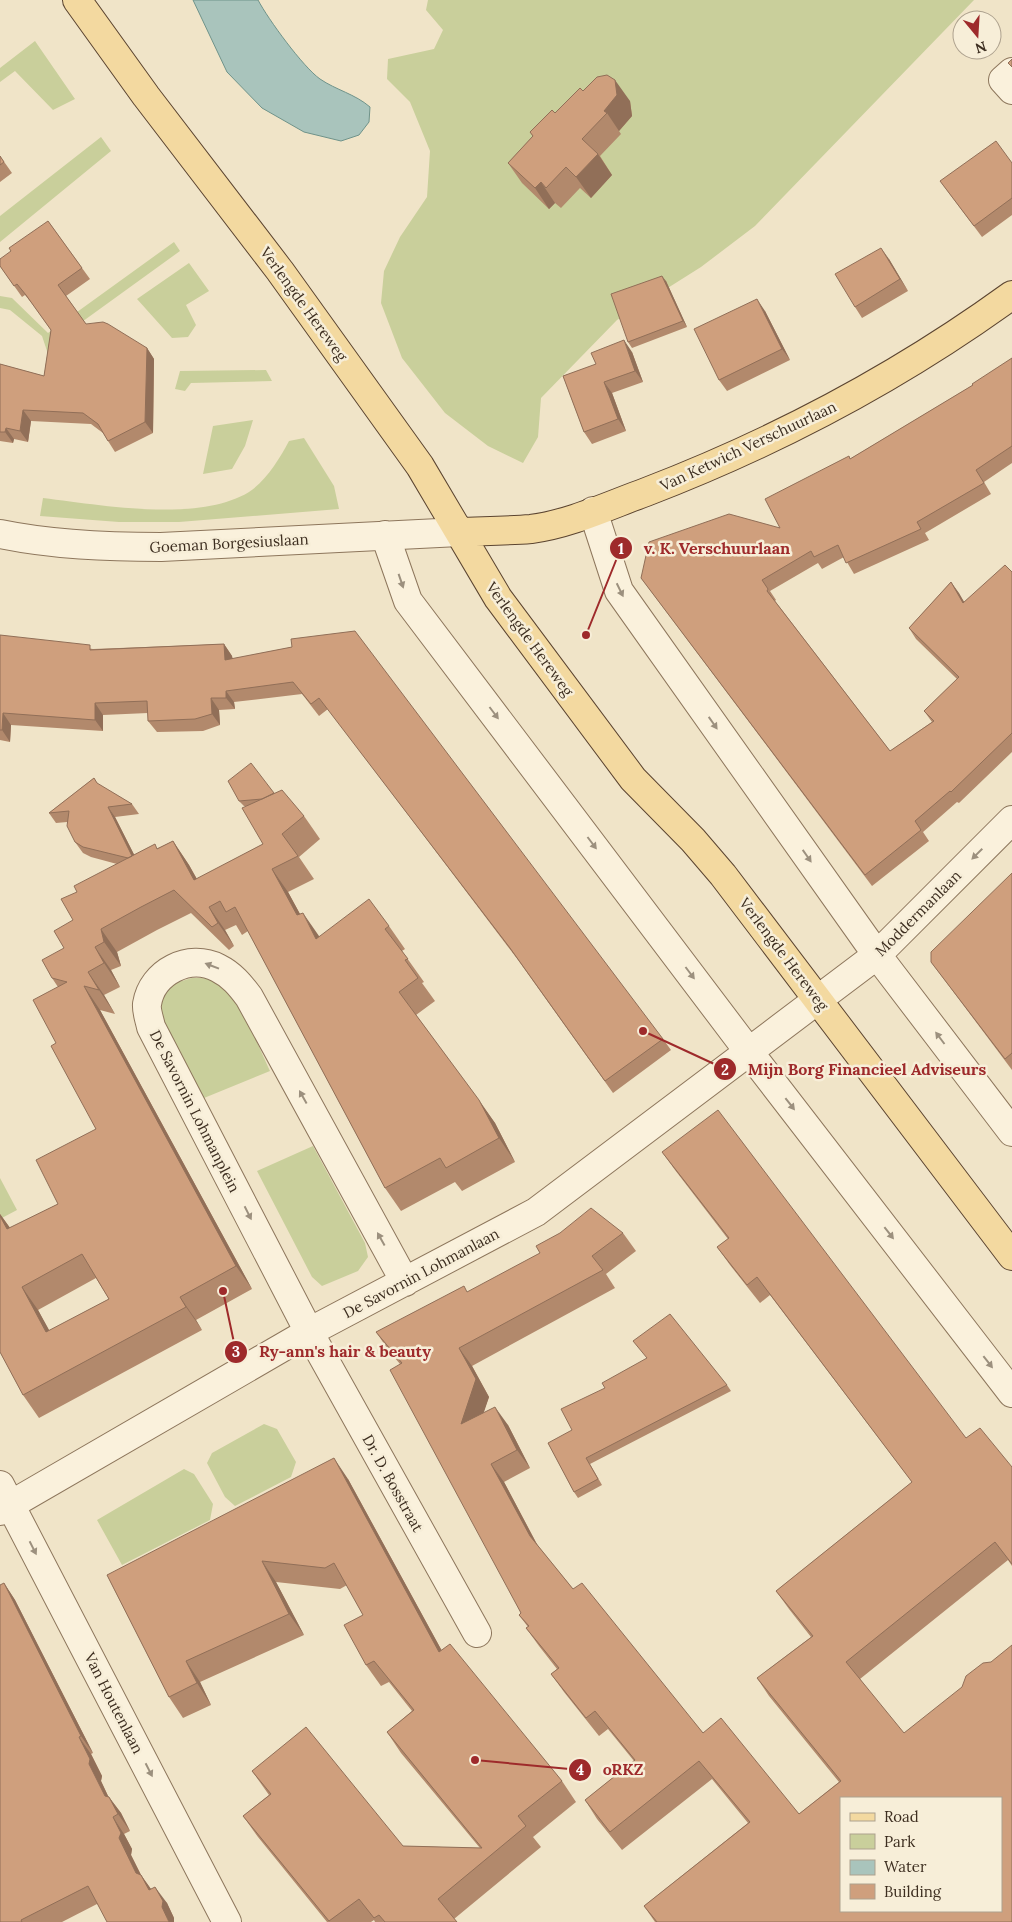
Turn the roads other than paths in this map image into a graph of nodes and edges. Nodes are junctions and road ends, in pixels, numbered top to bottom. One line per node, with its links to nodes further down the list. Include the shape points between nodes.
1 (77, 0): 6 (main road, Verlengde Hereweg, via 347,362 420,466)
2 (1012, 72): 3 (street, via 1003,80)
3 (1012, 90)
4 (1012, 295): 5 (main road, Van Ketwich Verschuurlaan, via 897,372 811,419 692,474)
5 (593, 511): 6 (main road, Van Ketwich Verschuurlaan, via 532,528); 10 (street, one-way to 10, via 620,591)
6 (459, 532): 8 (street, Goeman Borgesiuslaan); 11 (main road, Verlengde Hereweg, via 498,598 633,778 723,875)
7 (0, 534): 8 (street, Goeman Borgesiuslaan, via 112,547)
8 (385, 536): 12 (street, one-way to 12, via 408,601)
9 (1012, 820): 10 (street, Moddermanlaan, one-way to 10)
10 (877, 955): 11 (street, Moddermanlaan); 13 (street, one-way to 10)
11 (818, 999): 12 (street, De Savornin Lohmanlaan); 14 (main road, Verlengde Hereweg)
12 (749, 1052): 15 (street, De Savornin Lohmanlaan, via 536,1212); 17 (street, one-way to 17)
13 (1012, 1132)
14 (1012, 1256)
15 (405, 1282): 16 (street, De Savornin Lohmanlaan); 16 (street, De Savornin Lohmanplein, one-way to 16, via 249,997 234,978 204,963 186,964 164,972 146,1006 151,1027)
16 (309, 1332): 18 (street, De Savornin Lohmanlaan); 19 (street, Dr. D. Bosstraat)
17 (1012, 1393)
18 (4, 1500): 20 (street, Van Houtenlaan, one-way to 20)
19 (477, 1633)
20 (228, 1922)

